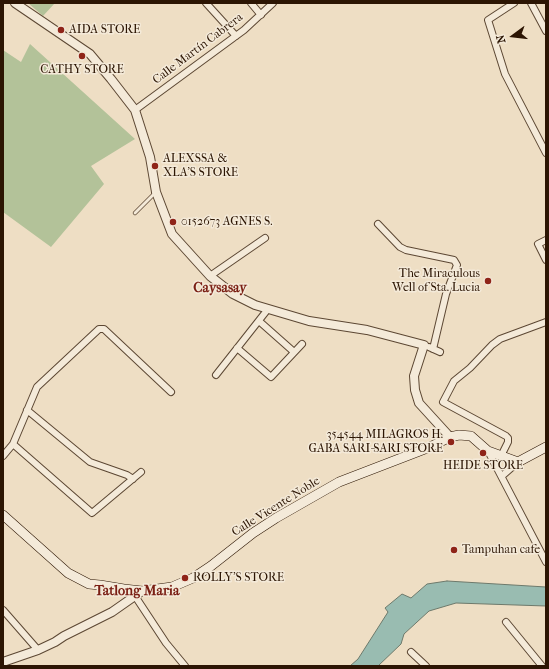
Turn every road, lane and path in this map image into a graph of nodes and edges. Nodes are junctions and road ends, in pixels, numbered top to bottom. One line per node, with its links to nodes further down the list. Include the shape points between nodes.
1 (14, 3): 10 (street, via 90,54)
2 (206, 3): 9 (street)
3 (251, 3): 7 (street)
4 (272, 3): 7 (street, Calle Martín Cabrera)
5 (514, 3): 11 (street, via 488,20 505,74)
6 (531, 3): 8 (street)
7 (261, 15): 9 (street, Calle Martín Cabrera)
8 (546, 31)
9 (236, 36): 10 (street, Calle Martín Cabrera)
10 (135, 110): 12 (street, via 150,157)
11 (546, 153)
12 (156, 192): 13 (lane); 18 (street, via 172,234)
13 (135, 213)
14 (378, 224): 25 (street, via 400,247 454,260 457,265 446,294)
15 (266, 238): 18 (street)
16 (546, 240): 17 (street, via 538,244)
17 (546, 260)
18 (210, 276): 19 (street, via 233,294 255,306)
19 (268, 309): 20 (street); 23 (street, via 309,321 367,330)
20 (259, 321): 24 (street); 26 (street)
21 (546, 322): 36 (street, via 500,339 492,345 454,381 442,402 506,436 508,442)
22 (302, 344): 26 (street)
23 (424, 345): 25 (street); 31 (street, via 414,376 415,390 419,403)
24 (237, 348): 26 (street, via 271,377); 28 (street)
25 (433, 349): 27 (street)
26 (294, 352)
27 (440, 352)
28 (216, 375)
29 (171, 392): 30 (street, via 104,329 99,329 37,388)
30 (27, 410): 32 (street); 40 (street, via 90,462)
31 (450, 437): 34 (main road, Calle Vicente Noble, via 471,436); 43 (main road, Calle Vicente Noble, via 339,482 253,533 193,578 172,587)
32 (13, 444): 35 (street); 40 (street, via 92,513)
33 (546, 447): 37 (main road)
34 (488, 451): 36 (main road, Calle Vicente Noble); 39 (street)
35 (3, 456)
36 (501, 456): 37 (main road, Calle Vicente Noble)
37 (518, 462): 39 (street)
38 (140, 472): 40 (street)
39 (502, 476): 42 (street)
40 (132, 479)
41 (3, 515): 43 (main road, via 68,573 89,584)
42 (546, 562)
43 (138, 593): 46 (street, Calle Vicente Noble, via 112,612); 49 (street, via 166,643)
44 (3, 610): 46 (street)
45 (506, 622): 51 (street)
46 (38, 650): 48 (street, Calle Vicente Noble)
47 (411, 652): 50 (street)
48 (3, 662)
49 (185, 666)
50 (426, 666)
51 (542, 666)

